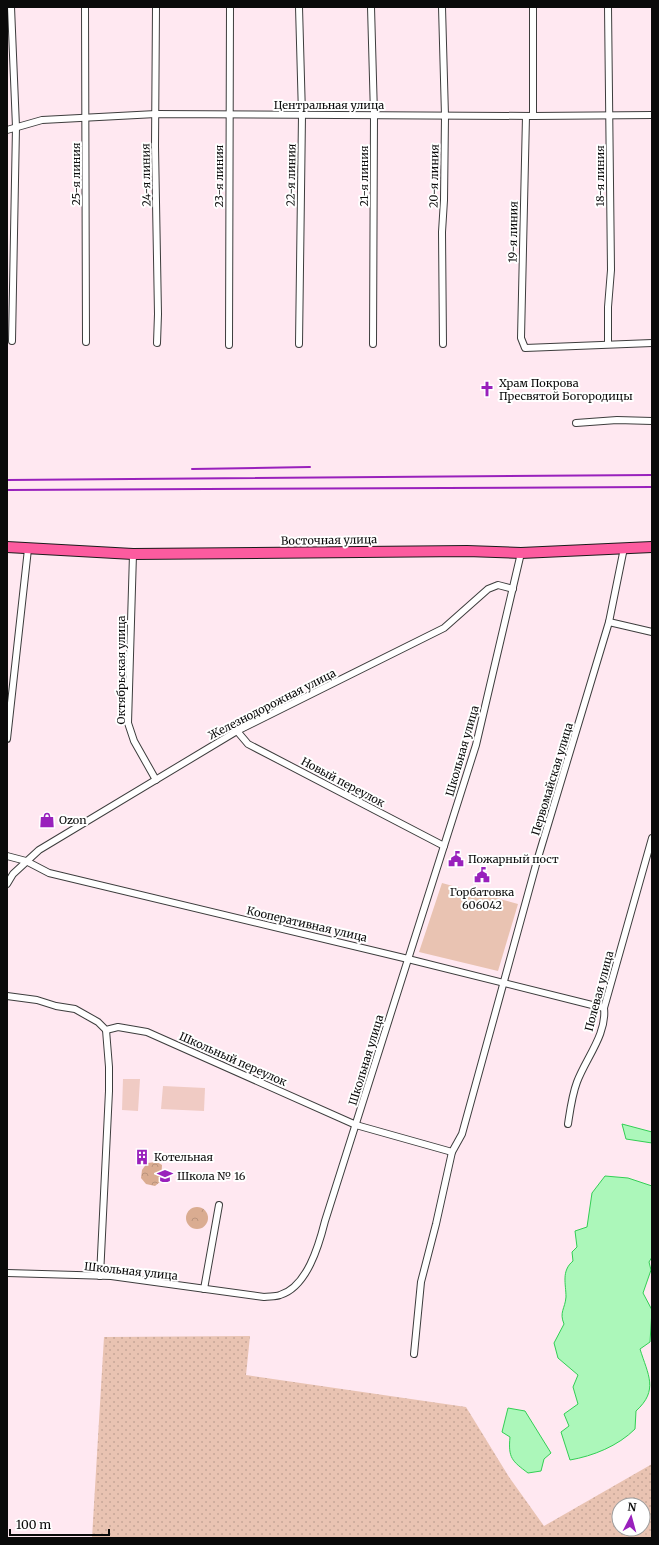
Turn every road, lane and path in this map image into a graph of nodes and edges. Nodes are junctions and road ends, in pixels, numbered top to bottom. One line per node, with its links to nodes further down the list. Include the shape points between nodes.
1 (11, 7): 19 (street)
2 (85, 7): 18 (street, 25-я линия)
3 (156, 7): 10 (street, 24-я линия)
4 (230, 7): 11 (street, 23-я линия)
5 (299, 7): 12 (street, 22-я линия)
6 (371, 7): 13 (street, 21-я линия)
7 (442, 7): 16 (street, 20-я линия)
8 (533, 7): 17 (street, 19-я линия)
9 (608, 7): 14 (street, 18-я линия)
10 (156, 114): 11 (street, Центральная улица); 18 (street, Центральная улица); 24 (street, 24-я линия)
11 (229, 114): 12 (street, Центральная улица); 29 (street, 23-я линия)
12 (302, 115): 13 (street, Центральная улица); 25 (street, 22-я линия)
13 (374, 115): 16 (street, Центральная улица); 26 (street, 21-я линия)
14 (610, 115): 15 (street, Центральная улица); 17 (street, Центральная улица); 28 (street, 18-я линия, via 611,270)
15 (652, 115)
16 (444, 116): 17 (street, Центральная улица); 27 (street, 20-я линия)
17 (529, 116): 28 (street, 19-я линия, via 521,338 524,348)
18 (85, 118): 19 (street, Центральная улица, via 42,120); 22 (street, 25-я линия)
19 (16, 127): 20 (street, Центральная улица); 21 (street)
20 (7, 130)
21 (12, 341)
22 (86, 342)
23 (652, 342): 28 (street)
24 (157, 343)
25 (299, 344)
26 (373, 344)
27 (443, 344)
28 (608, 344)
29 (229, 345)
30 (652, 420): 31 (street)
31 (576, 423)
32 (7, 547): 35 (main road, Восточная улица)
33 (652, 547): 34 (main road, Восточная улица)
34 (624, 548): 36 (main road, Восточная улица); 39 (street, Первомайская улица)
35 (28, 549): 37 (main road, Восточная улица); 42 (street)
36 (522, 553): 37 (main road, Восточная улица, via 461,551); 38 (street, Школьная улица)
37 (133, 554): 43 (street, Октябрьская улица, via 128,723 134,741)
38 (513, 590): 41 (street, Железнодорожная улица, via 498,586 488,589 444,628); 45 (street, Школьная улица, via 476,746)
39 (609, 622): 40 (street); 50 (street, Первомайская улица)
40 (652, 632)
41 (237, 731): 43 (street, Железнодорожная улица); 45 (street, Новый переулок, via 248,744)
42 (7, 739)
43 (156, 780): 47 (street, Железнодорожная улица, via 39,850)
44 (652, 838): 52 (street, Полевая улица)
45 (444, 846): 49 (street, Школьная улица)
46 (7, 856): 47 (street, Кооперативная улица)
47 (26, 861): 48 (street, Железнодорожная улица); 49 (street, Кооперативная улица, via 49,873)
48 (7, 884)
49 (408, 958): 50 (street, Кооперативная улица); 55 (street, Школьная улица)
50 (503, 983): 52 (street, Кооперативная улица); 56 (street, Первомайская улица, via 462,1134)
51 (7, 996): 53 (street, via 75,1009 98,1022)
52 (604, 1008): 54 (street, Полевая улица, via 602,1029 576,1083)
53 (106, 1030): 55 (street, Школьный переулок, via 118,1027 147,1032); 59 (street, via 109,1091)
54 (568, 1124)
55 (356, 1125): 56 (street, Школьный переулок); 60 (street, Школьная улица, via 319,1247 304,1274 291,1289 280,1295 264,1297)
56 (452, 1152): 61 (street, Первомайская улица, via 421,1282)
57 (219, 1205): 60 (street)
58 (7, 1273): 59 (street, Школьная улица)
59 (100, 1276): 60 (street, Школьная улица)
60 (204, 1289)
61 (414, 1354)

